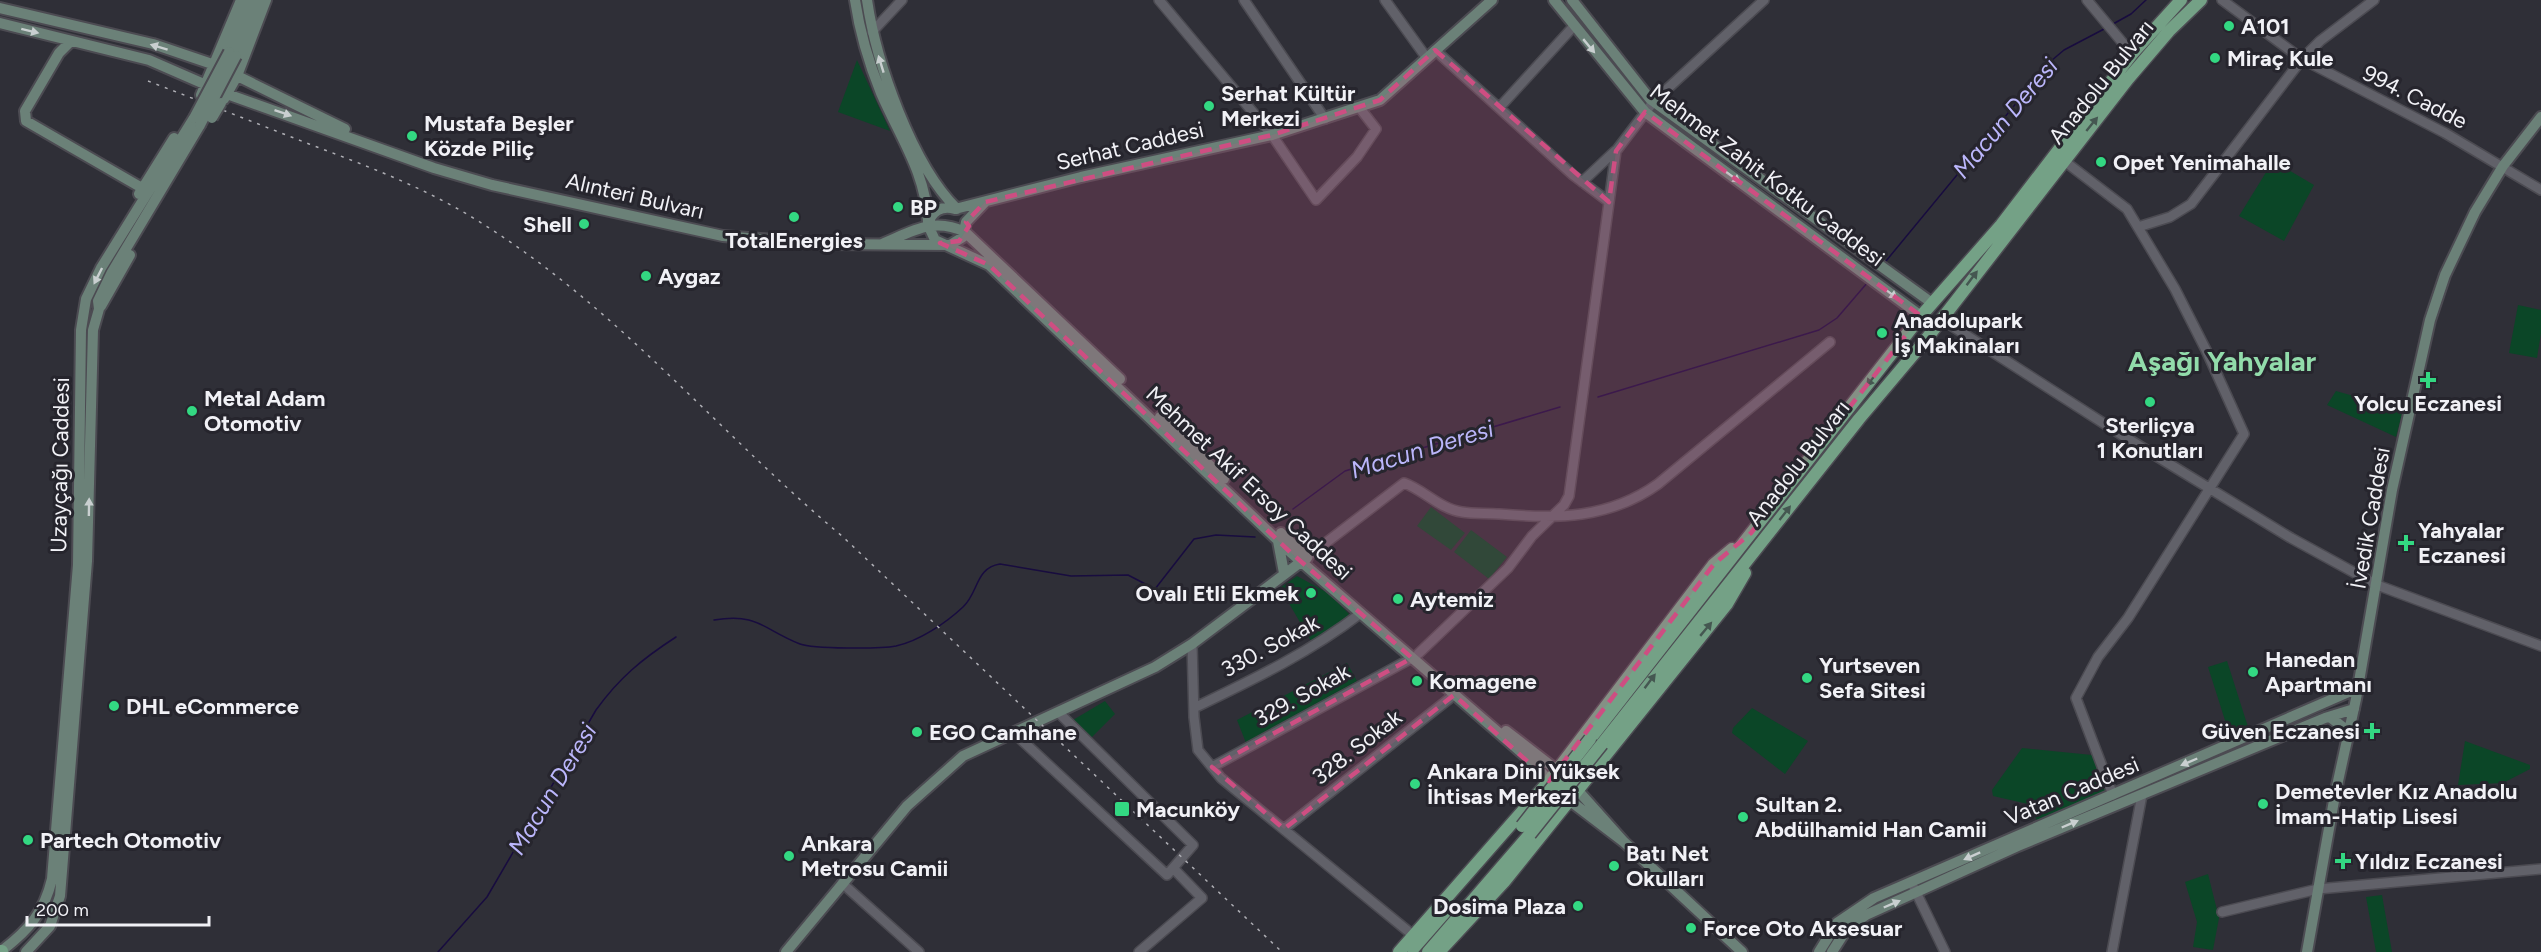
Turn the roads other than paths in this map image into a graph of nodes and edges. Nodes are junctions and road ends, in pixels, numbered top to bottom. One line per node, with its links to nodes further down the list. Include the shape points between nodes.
1 (240, 0): 30 (main road)
2 (248, 0): 27 (main road, Uzayçağı Caddesi)
3 (256, 0): 27 (main road, Uzayçağı Caddesi)
4 (266, 0): 31 (main road)
5 (855, 0): 25 (main road)
6 (867, 0): 23 (main road)
7 (902, 0): 23 (street)
8 (1159, 0): 41 (street)
9 (1244, 0): 40 (street)
10 (1385, 0): 26 (street)
11 (1492, 0): 26 (main road, Serhat Caddesi)
12 (1554, 0): 22 (main road, Mehmet Zahit Kotku Caddesi)
13 (1572, 0): 34 (main road, Mehmet Zahit Kotku Caddesi)
14 (1764, 0): 34 (street)
15 (2086, 0): 28 (street)
16 (2181, 0): 28 (main road, Anadolu Bulvarı)
17 (2201, 0): 44 (main road, Anadolu Bulvarı, one-way to 17, via 2169,31)
18 (2222, 0): 29 (street, 994. Cadde)
19 (2374, 0): 29 (street)
20 (0, 8): 30 (main road, Alınteri Bulvarı, one-way to 20, via 153,44)
21 (0, 23): 24 (main road, Alınteri Bulvarı, one-way to 24)
22 (1573, 27): 36 (street); 37 (main road, Mehmet Zahit Kotku Caddesi, one-way to 37)
23 (872, 32): 25 (main road); 46 (main road, one-way to 23, via 890,90)
24 (65, 40): 32 (main road, Alınteri Bulvarı, via 149,60); 48 (main road, via 26,111 26,121)
25 (861, 40): 46 (main road, via 882,95)
26 (1431, 53): 35 (main road, Serhat Caddesi, via 1380,100); 36 (street)
27 (233, 54): 39 (main road, Uzayçağı Caddesi, bridge)
28 (2132, 54): 59 (main road, Anadolu Bulvarı, via 2001,225)
29 (2302, 59): 45 (street, 994. Cadde); 55 (street, via 2191,204 2170,217)
30 (215, 65): 31 (main road, Alınteri Bulvarı); 32 (main road)
31 (237, 76): 33 (main road); 42 (main road, Alınteri Bulvarı)
32 (203, 89): 33 (main road, Alınteri Bulvarı); 39 (main road)
33 (224, 99): 42 (main road, Alınteri Bulvarı, one-way to 42); 60 (main road, bridge)
34 (1654, 101): 37 (street); 59 (main road, Mehmet Zahit Kotku Caddesi)
35 (1359, 108): 40 (main road, Serhat Caddesi); 41 (street, via 1376,129 1357,157 1316,200)
36 (1499, 108): 47 (street)
37 (1645, 112): 43 (street); 61 (main road, Mehmet Zahit Kotku Caddesi, one-way to 61)
38 (2541, 117): 45 (main road, İvedik Caddesi)
39 (195, 118): 48 (main road); 58 (main road, Uzayçağı Caddesi); 60 (main road, Uzayçağı Caddesi, via 112,272 98,301)
40 (1325, 119): 41 (main road, Serhat Caddesi)
41 (1272, 135): 50 (main road, Serhat Caddesi)
42 (386, 149): 57 (main road, Alınteri Bulvarı, via 492,184 723,236)
43 (1616, 151): 47 (street); 51 (street, 329. Sokak)
44 (2063, 160): 55 (street, via 2127,209); 62 (main road, Anadolu Bulvarı, one-way to 44)
45 (2503, 166): 49 (street, 994. Cadde); 70 (main road, İvedik Caddesi, via 2464,232 2430,320 2392,490)
46 (924, 170): 52 (main road); 53 (main road)
47 (1582, 182): 51 (street)
48 (142, 188): 58 (main road)
49 (2541, 190)
50 (985, 201): 52 (main road, Serhat Caddesi); 54 (main road)
51 (1609, 202): 65 (street, 329. Sokak, via 1569,496)
52 (956, 209): 53 (main road, Alınteri Bulvarı, via 938,210); 54 (main road)
53 (928, 225): 54 (main road, Mehmet Akif Ersoy Caddesi); 56 (main road, via 931,236); 57 (main road, Alınteri Bulvarı)
54 (966, 227): 56 (main road, via 955,243); 67 (main road, Mehmet Akif Ersoy Caddesi)
55 (2138, 227): 64 (street, via 2175,289 2244,434)
56 (940, 243): 57 (main road, Alınteri Bulvarı); 67 (main road, Mehmet Akif Ersoy Caddesi, via 989,265)
57 (882, 244)
58 (110, 253): 104 (main road, Uzayçağı Caddesi, one-way to 104, via 86,299 81,330 78,565 52,879 39,915 29,929)
59 (1932, 303): 61 (main road, Anadolu Bulvarı)
60 (99, 309): 105 (main road, Uzayçağı Caddesi, one-way to 60, via 50,926 60,896 87,561 93,330)
61 (1921, 316): 83 (main road, Anadolu Bulvarı, one-way to 83)
62 (1941, 319): 64 (street); 66 (main road, Anadolu Bulvarı, one-way to 62)
63 (1830, 342): 65 (street, via 1645,493 1594,514)
64 (2211, 489): 70 (street); 89 (street, via 2094,664 2076,698)
65 (1554, 516): 68 (street, via 1461,512 1404,483); 74 (street, 329. Sokak, via 1532,536 1508,568)
66 (1763, 541): 83 (main road, Anadolu Bulvarı, one-way to 66); 84 (main road, one-way to 66, via 1727,604)
67 (1291, 554): 68 (main road, Mehmet Akif Ersoy Caddesi); 69 (main road)
68 (1304, 560): 69 (main road); 71 (main road, Mehmet Akif Ersoy Caddesi); 74 (main road, Mehmet Akif Ersoy Caddesi)
69 (1284, 573): 72 (main road)
70 (2377, 585): 73 (street); 75 (main road, İvedik Caddesi)
71 (1361, 614): 74 (main road, Mehmet Akif Ersoy Caddesi); 77 (street, 330. Sokak, via 1327,640 1272,671)
72 (1192, 644): 77 (street); 79 (main road, via 1128,681)
73 (2541, 646)
74 (1415, 656): 76 (main road, Mehmet Akif Ersoy Caddesi); 85 (street, 329. Sokak); 86 (main road, Mehmet Akif Ersoy Caddesi)
75 (2358, 688): 78 (main road, İvedik Caddesi); 89 (main road, Vatan Caddesi, one-way to 89)
76 (1454, 695): 87 (main road, Mehmet Akif Ersoy Caddesi); 94 (street, 328. Sokak)
77 (1194, 708): 85 (street, via 1198,750)
78 (2354, 709): 80 (main road, Vatan Caddesi); 82 (main road, İvedik Caddesi)
79 (1059, 713): 81 (main road); 97 (street, via 1193,845)
80 (2330, 717): 82 (main road); 90 (main road, Vatan Caddesi)
81 (1013, 732): 97 (street, via 1167,875); 99 (main road, via 963,756 907,806)
82 (2349, 732): 101 (main road, İvedik Caddesi)
83 (1591, 741): 84 (main road, via 1585,751); 86 (main road); 95 (main road, Anadolu Bulvarı, bridge)
84 (1604, 757): 88 (main road)
85 (1212, 767): 94 (street)
86 (1557, 770): 87 (main road); 88 (main road, Mehmet Akif Ersoy Caddesi)
87 (1549, 781): 91 (main road, Mehmet Akif Ersoy Caddesi); 92 (main road)
88 (1578, 790): 91 (main road); 96 (main road, Mehmet Akif Ersoy Caddesi)
89 (2113, 795): 100 (main road, Vatan Caddesi, one-way to 100)
90 (2142, 795): 100 (main road, Vatan Caddesi, one-way to 90); 117 (street)
91 (1569, 801): 93 (main road); 96 (main road, Mehmet Akif Ersoy Caddesi)
92 (1530, 803): 93 (main road, via 1545,808); 103 (main road)
93 (1553, 821): 112 (main road, via 1504,882)
94 (1284, 829): 103 (street)
95 (1526, 830): 110 (main road, Anadolu Bulvarı); 111 (main road, Anadolu Bulvarı)
96 (1624, 842): 113 (main road)
97 (1173, 868): 108 (street, via 1202,897)
98 (2541, 869): 101 (street)
99 (842, 883): 106 (main road); 107 (street)
100 (1914, 888): 114 (main road, Vatan Caddesi, via 1875,898 1847,914 1832,929); 115 (main road, Vatan Caddesi, one-way to 100, via 1854,922); 116 (street)
101 (2318, 889): 102 (street); 118 (main road, İvedik Caddesi)
102 (2222, 912)
103 (1414, 936): 109 (main road)
104 (1, 951)
105 (26, 952)
106 (786, 952)
107 (919, 952)
108 (1139, 952)
109 (1399, 952)
110 (1410, 952)
111 (1428, 952)
112 (1439, 952)
113 (1742, 952)
114 (1819, 952)
115 (1832, 952)
116 (1945, 952)
117 (2112, 952)
118 (2307, 952)

